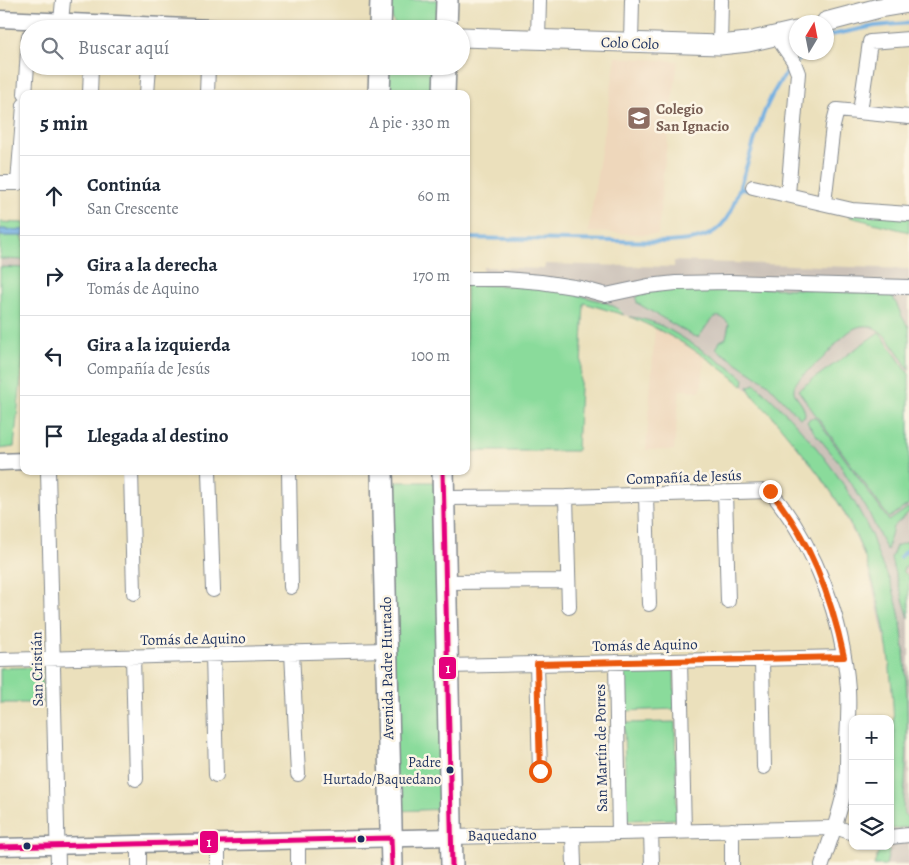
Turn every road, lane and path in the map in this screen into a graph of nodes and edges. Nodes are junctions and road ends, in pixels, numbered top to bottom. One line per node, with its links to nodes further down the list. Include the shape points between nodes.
1 (63, 0): 9 (street)
2 (381, 0): 10 (main road)
3 (447, 0): 11 (main road)
4 (539, 0): 18 (street)
5 (632, 0): 19 (street)
6 (721, 0): 20 (street)
7 (900, 2): 12 (main road)
8 (0, 19): 13 (street)
9 (61, 20)
10 (380, 20)
11 (446, 20)
12 (834, 20)
13 (20, 25)
14 (789, 33): 16 (main road, Colo Colo)
15 (470, 37): 18 (main road, Colo Colo)
16 (776, 37): 20 (main road, Colo Colo); 38 (street, via 795,64 798,81)
17 (909, 38): 33 (street, via 870,42)
18 (538, 39): 19 (main road, Colo Colo)
19 (631, 43): 20 (main road, Colo Colo)
20 (720, 45)
21 (25, 75): 27 (street)
22 (91, 75): 28 (street)
23 (148, 75): 29 (street)
24 (208, 75): 30 (street)
25 (380, 75): 31 (main road)
26 (445, 75): 32 (main road)
27 (24, 90)
28 (90, 90)
29 (147, 90)
30 (207, 90)
31 (379, 90)
32 (444, 90)
33 (860, 112): 34 (street); 39 (street, via 837,110)
34 (909, 116)
35 (20, 157): 36 (street, via 18,183)
36 (0, 182)
37 (754, 187): 38 (street)
38 (788, 194): 39 (street)
39 (824, 202): 40 (street, via 852,210)
40 (909, 214)
41 (470, 279): 42 (street, via 541,282 606,295 676,283)
42 (909, 287)
43 (20, 461): 44 (street)
44 (0, 462)
45 (48, 475): 68 (street, San Cristián)
46 (131, 475): 59 (street)
47 (208, 475): 58 (street)
48 (289, 475): 57 (street)
49 (382, 475): 63 (main road, Avenida Padre Hurtado)
50 (442, 475): 54 (main road)
51 (725, 492): 52 (street, Compañía de Jesús); 60 (street); 67 (street, Compañía de Jesús, via 770,491 784,508 818,568)
52 (646, 495): 53 (street, Compañía de Jesús); 61 (street)
53 (566, 497): 54 (street, Compañía de Jesús); 55 (street)
54 (443, 498): 56 (main road)
55 (568, 581): 56 (street); 62 (street)
56 (445, 582): 74 (main road)
57 (291, 587)
58 (213, 590)
59 (134, 594)
60 (728, 601)
61 (649, 604)
62 (569, 607)
63 (386, 650): 64 (street, Tomás de Aquino); 90 (main road, Avenida Padre Hurtado)
64 (292, 652): 65 (street, Tomás de Aquino); 77 (street)
65 (213, 654): 66 (street, Tomás de Aquino); 78 (street)
66 (133, 656): 68 (street, Tomás de Aquino); 79 (street)
67 (844, 657): 69 (street, Tomás de Aquino); 80 (street, Compañía de Jesús, via 849,697 846,777)
68 (53, 658): 70 (street, Tomás de Aquino); 94 (street, San Cristián)
69 (762, 659): 71 (street, Tomás de Aquino); 75 (street)
70 (0, 660)
71 (680, 661): 72 (street, Tomás de Aquino); 82 (street)
72 (616, 662): 73 (street, Tomás de Aquino); 85 (street, San Martín de Porres)
73 (537, 664): 74 (street, Tomás de Aquino); 76 (street)
74 (447, 666): 88 (main road)
75 (764, 767)
76 (540, 771)
77 (298, 774)
78 (216, 775)
79 (136, 779)
80 (834, 828): 81 (street, Baquedano); 83 (street, Baquedano); 105 (street, Compañía de Jesús)
81 (732, 830): 82 (street, Baquedano); 104 (street)
82 (684, 831): 84 (street, Baquedano)
83 (849, 831)
84 (651, 832): 85 (street, Baquedano); 103 (street)
85 (619, 833): 86 (street, Baquedano)
86 (573, 834): 88 (street, Baquedano); 102 (street)
87 (909, 835): 89 (street)
88 (452, 837): 90 (street, Baquedano); 101 (main road)
89 (894, 837)
90 (391, 838): 91 (street, Baquedano); 100 (main road, Avenida Padre Hurtado)
91 (298, 840): 92 (street, Baquedano); 99 (street)
92 (218, 842): 93 (street, Baquedano); 98 (street)
93 (139, 844): 94 (street, Baquedano); 97 (street)
94 (57, 846): 95 (street, Baquedano); 96 (street, San Cristián)
95 (0, 847)
96 (58, 865)
97 (139, 865)
98 (218, 865)
99 (298, 865)
100 (392, 865)
101 (452, 865)
102 (574, 865)
103 (652, 865)
104 (732, 865)
105 (822, 865)

